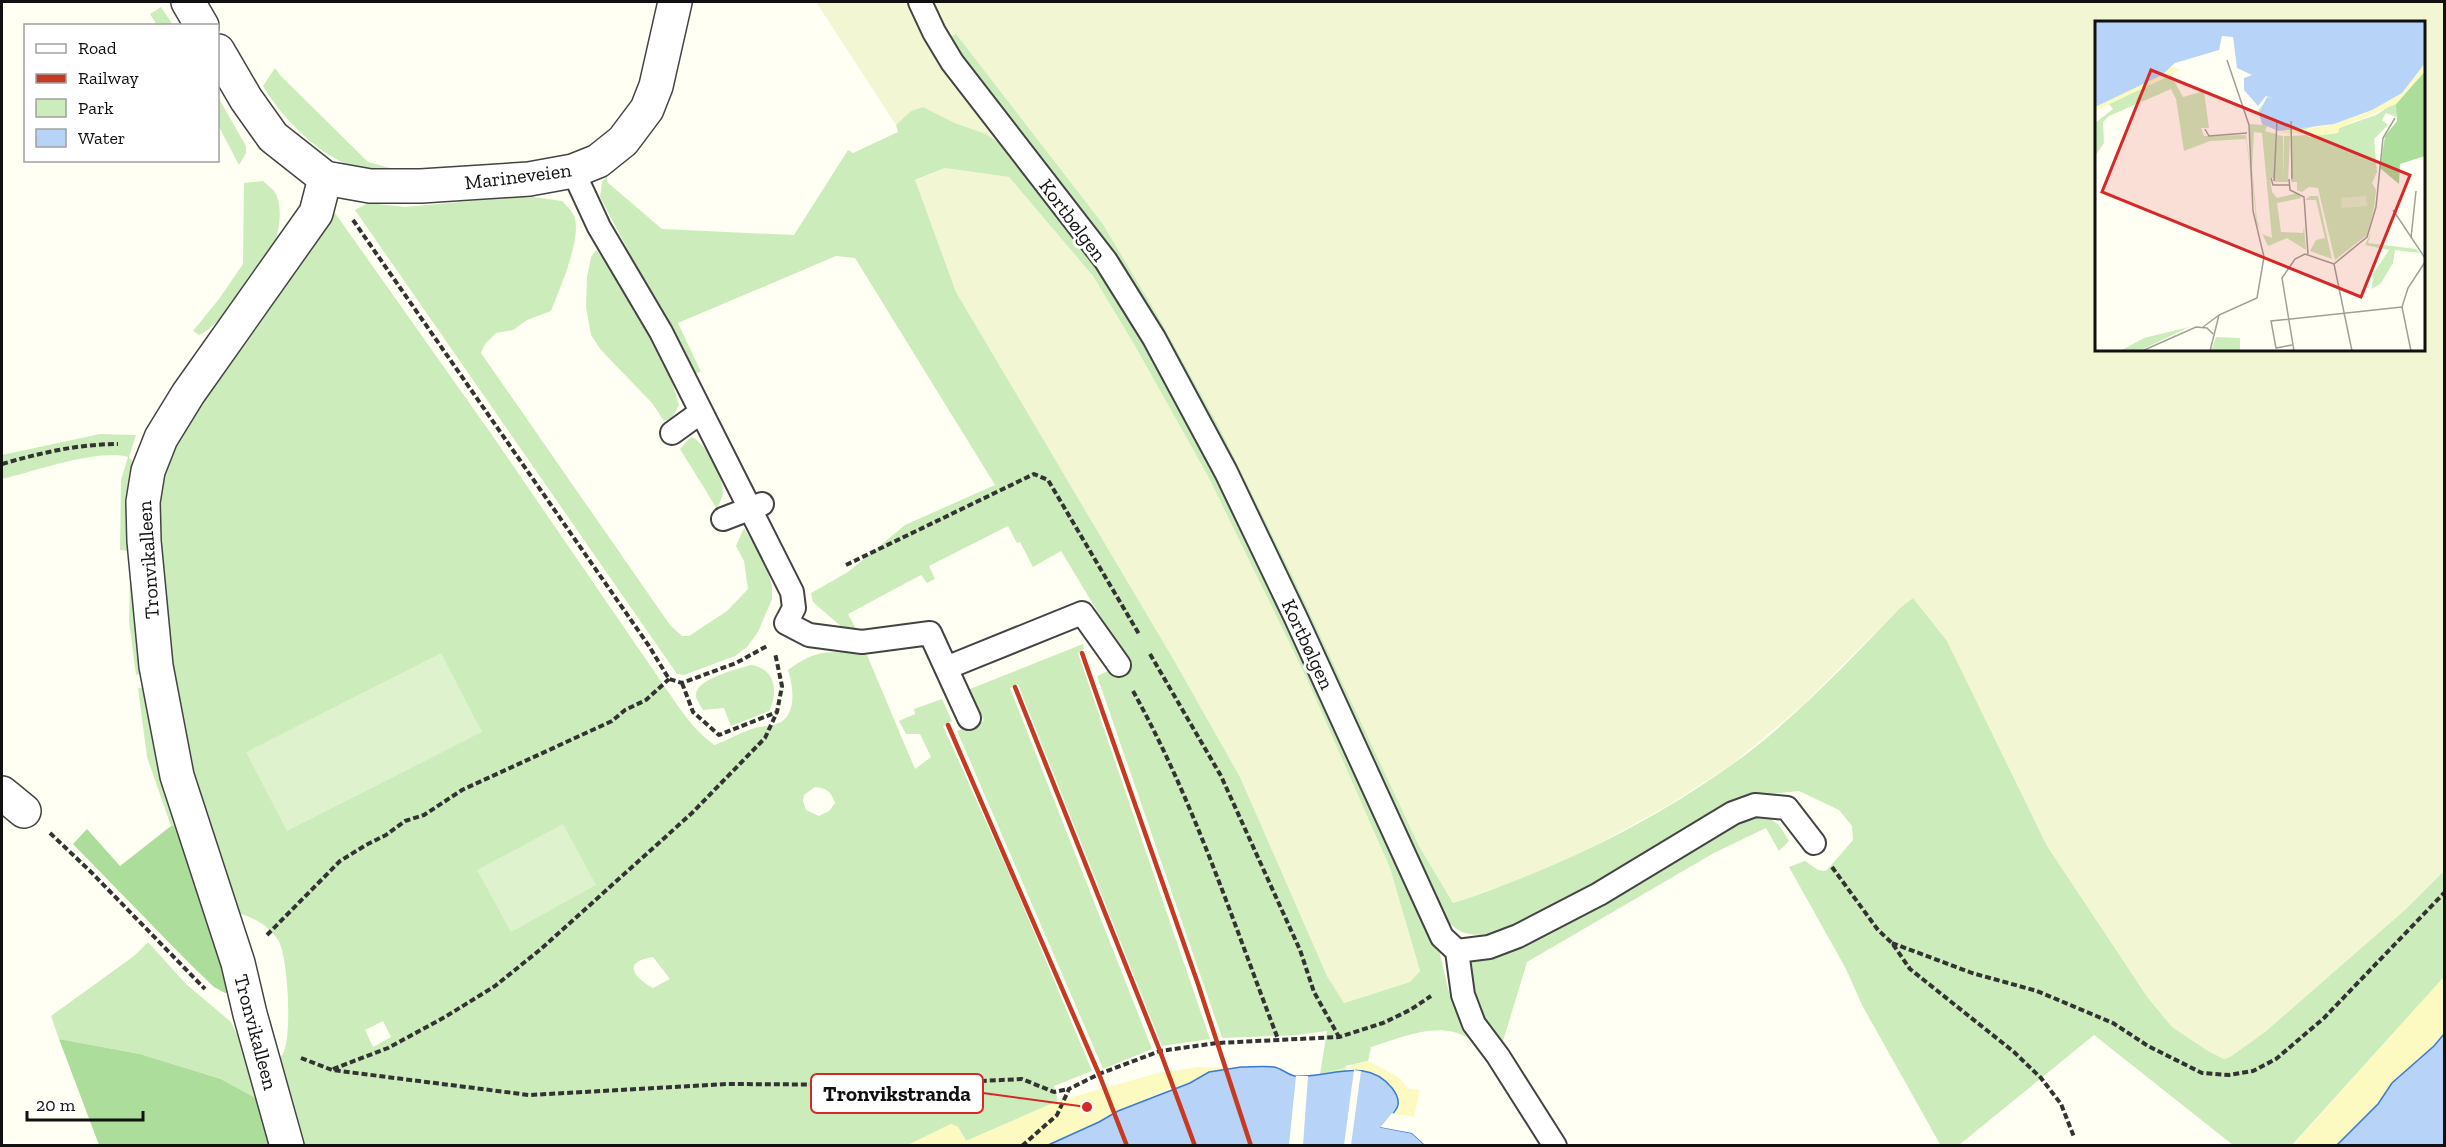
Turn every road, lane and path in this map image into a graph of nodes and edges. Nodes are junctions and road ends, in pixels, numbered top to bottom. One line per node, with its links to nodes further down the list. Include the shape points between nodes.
1 (188, 2): 4 (street)
2 (675, 2): 6 (street, Marineveien, via 647,109 623,141 597,161)
3 (920, 2): 24 (lane, Kortbølgen, via 952,62 1106,261 1154,338 1226,472 1290,605 1431,916 1442,937)
4 (201, 24)
5 (219, 53): 7 (street, via 273,137)
6 (573, 171): 7 (street, Marineveien, via 530,179 421,186 370,186); 8 (lane, via 599,227)
7 (325, 178): 10 (street, Tronvikalleen, via 316,213 188,394); 16 (path)
8 (708, 416): 9 (lane); 12 (lane)
9 (672, 434)
10 (154, 451): 11 (path, via 131,445 93,444); 25 (street, Tronvikalleen, via 143,502 156,666 177,776)
11 (2, 464)
12 (756, 507): 13 (lane); 15 (lane, via 799,589 786,623 808,635 862,642 930,633)
13 (723, 519)
14 (1119, 665): 15 (lane, via 1082,613); 27 (path, via 1169,760)
15 (946, 668): 19 (lane)
16 (669, 679): 17 (path); 25 (path, via 646,700 612,721 462,790 340,861)
17 (682, 683): 18 (path, via 693,712 719,735); 18 (path, via 736,663 773,643 782,686)
18 (777, 712): 29 (path, via 765,738 692,813 541,949 495,986 446,1017 388,1048)
19 (969, 718)
20 (13, 802): 26 (path, via 90,871 207,990)
21 (1814, 843): 23 (path, via 1878,930); 24 (lane, via 1787,808 1755,805 1733,813 1599,894 1518,936 1489,947)
22 (2445, 893): 23 (path, via 2324,1018 2276,1059 2253,1071 2229,1075 2202,1073 2113,1023 2046,994 1972,973)
23 (1892, 943): 31 (path, via 1910,969 2041,1078 2061,1104)
24 (1458, 951): 27 (path, via 1446,986 1410,1010 1339,1037); 34 (lane, via 1463,995 1474,1024)
25 (238, 963): 26 (street, Tronvikalleen)
26 (249, 1014): 32 (street, Tronvikalleen)
27 (1278, 1039): 30 (path, via 1160,1051)
28 (292, 1051): 29 (path)
29 (332, 1070): 30 (path, via 529,1095 727,1084 899,1085 1022,1079 1054,1092)
30 (1069, 1089): 33 (path, via 1057,1114)
31 (2074, 1137)
32 (287, 1146)
33 (1022, 1146)
34 (1555, 1146)

